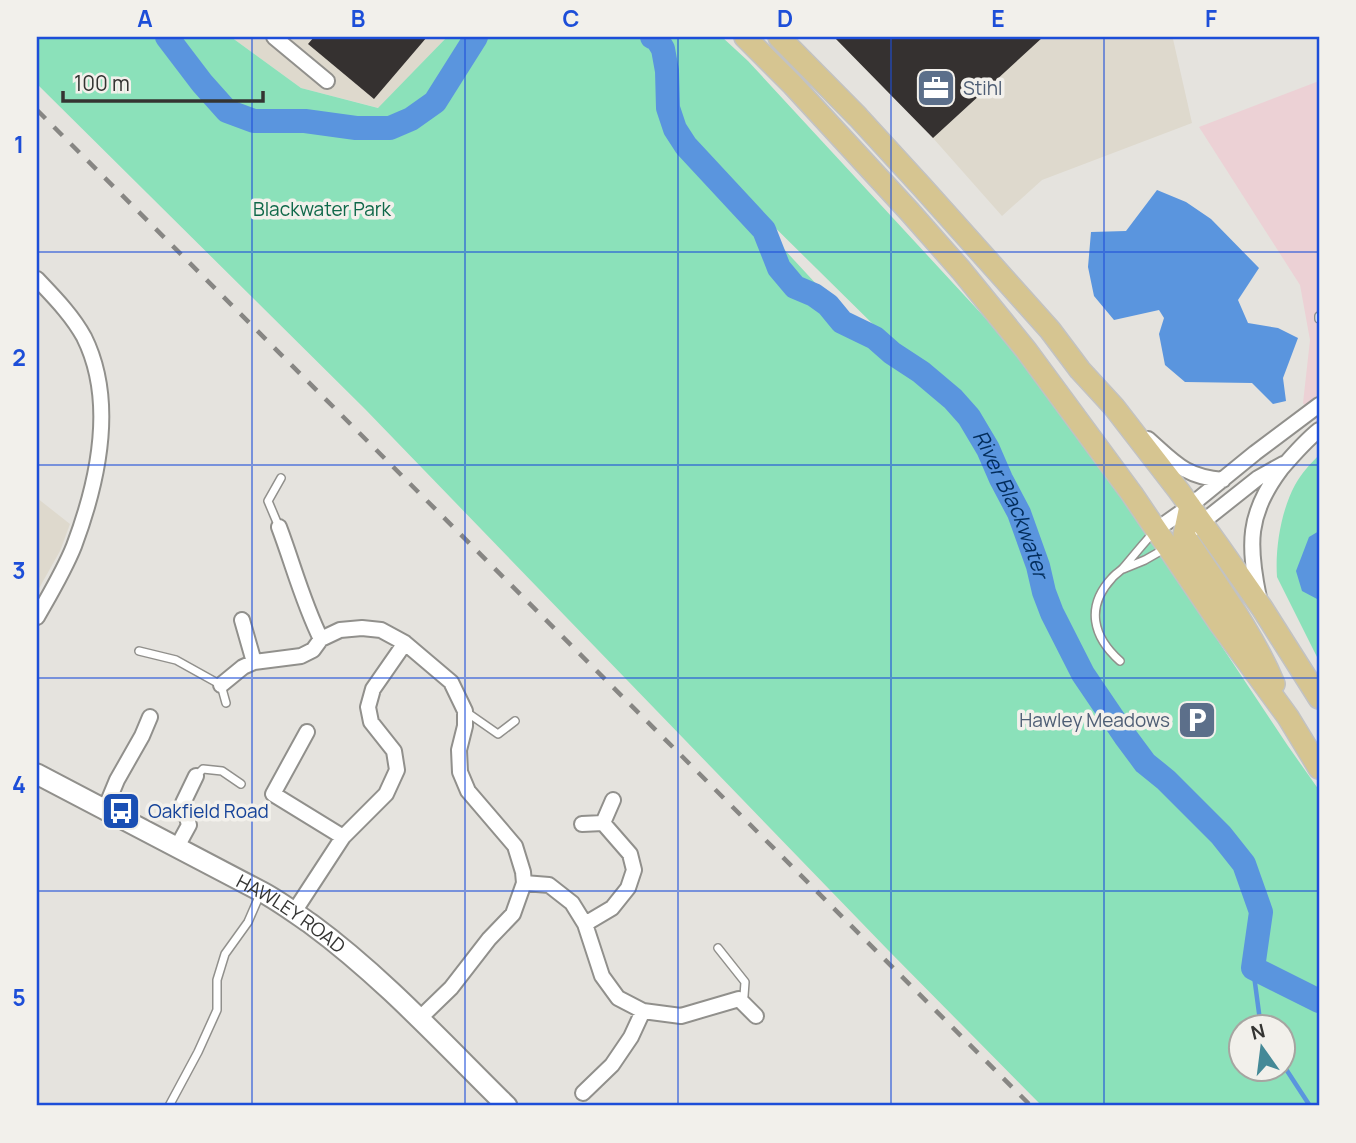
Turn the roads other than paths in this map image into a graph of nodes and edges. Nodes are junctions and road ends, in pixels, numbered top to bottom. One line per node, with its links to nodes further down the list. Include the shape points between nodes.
1 (274, 37): 5 (street)
2 (745, 37): 15 (main road, via 961,270 1100,449)
3 (779, 37): 6 (main road)
4 (801, 47): 6 (lane)
5 (327, 81)
6 (858, 117): 9 (main road)
7 (37, 279): 18 (street, via 83,336 94,362 101,421 89,502 73,548)
8 (1319, 405): 13 (street)
9 (1114, 407): 13 (street, via 1182,469 1198,477); 15 (main road)
10 (1319, 430): 11 (street)
11 (1287, 461): 15 (street); 17 (street, via 1258,506 1255,520 1253,565)
12 (281, 478): 14 (lane, via 268,500)
13 (1223, 480): 15 (street)
14 (279, 527): 20 (street)
15 (1180, 528): 16 (lane, via 1145,560); 16 (lane, via 1134,553); 17 (main road); 32 (main road, via 1264,660 1288,718)
16 (1123, 569): 23 (lane, via 1099,596 1095,618 1109,651)
17 (1262, 608): 26 (main road)
18 (37, 617)
19 (242, 620): 24 (street)
20 (321, 639): 21 (street, via 340,630 362,628 381,629); 24 (street, via 301,656)
21 (405, 643): 28 (street, via 451,681); 40 (street, via 373,689 368,707 371,722 394,751 397,770 386,794)
22 (139, 651): 25 (lane, via 176,660)
23 (1120, 661)
24 (254, 662): 25 (street)
25 (221, 685): 27 (lane)
26 (1319, 698)
27 (226, 703)
28 (465, 711): 30 (lane, via 498,734); 42 (street, via 460,772 468,791 515,846)
29 (150, 717): 37 (street)
30 (515, 721)
31 (307, 732): 40 (street, via 273,794)
32 (1319, 768)
33 (37, 774): 37 (main road, HAWLEY ROAD)
34 (196, 776): 35 (lane, via 203,769 222,771); 41 (street, via 183,803 189,825)
35 (242, 784)
36 (613, 800): 38 (street)
37 (105, 809): 41 (main road, HAWLEY ROAD)
38 (603, 823): 39 (street); 45 (street, via 630,855 634,870 628,888 612,908)
39 (582, 824)
40 (343, 837): 44 (street)
41 (177, 847): 43 (main road, HAWLEY ROAD)
42 (524, 883): 45 (street, via 549,885 572,903); 50 (street, via 513,914)
43 (262, 892): 44 (main road, HAWLEY ROAD); 52 (lane, via 225,954 216,980 217,1010)
44 (294, 912): 50 (main road, HAWLEY ROAD, via 361,964)
45 (585, 924): 48 (street, via 602,976 618,998)
46 (718, 948): 47 (lane, via 745,982 744,996)
47 (739, 999): 48 (street, via 681,1016); 49 (street)
48 (643, 1011): 51 (street, via 612,1065)
49 (756, 1016)
50 (419, 1019): 53 (main road, HAWLEY ROAD)
51 (583, 1093)
52 (169, 1106)
53 (507, 1106)

